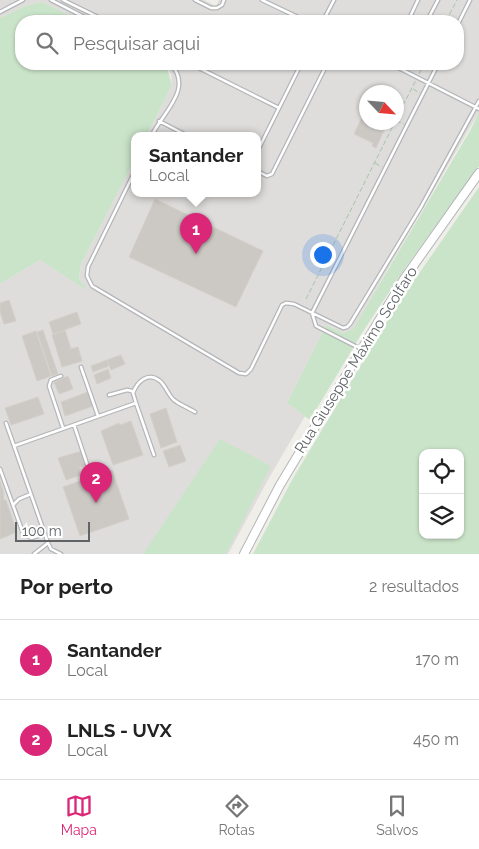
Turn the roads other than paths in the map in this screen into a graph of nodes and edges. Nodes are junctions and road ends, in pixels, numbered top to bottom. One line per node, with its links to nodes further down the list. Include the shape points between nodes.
1 (23, 0): 11 (lane)
2 (51, 0): 12 (lane)
3 (63, 0): 13 (lane)
4 (195, 0): 5 (lane, via 217,8)
5 (224, 0)
6 (262, 0): 14 (lane)
7 (334, 0): 15 (lane)
8 (418, 0): 16 (lane)
9 (438, 0): 17 (lane)
10 (470, 0): 18 (lane)
11 (0, 12)
12 (80, 15)
13 (94, 15)
14 (293, 15)
15 (326, 15)
16 (411, 15)
17 (431, 15)
18 (462, 15)
19 (176, 70): 29 (lane, via 180,87)
20 (203, 70): 27 (lane)
21 (298, 70): 27 (lane)
22 (325, 70): 33 (lane, via 272,174)
23 (403, 70): 25 (lane)
24 (435, 70): 25 (lane)
25 (429, 83): 28 (lane); 36 (lane)
26 (479, 101): 28 (lane)
27 (279, 108): 32 (lane)
28 (477, 108): 36 (lane, via 347,328)
29 (159, 121): 30 (lane); 31 (lane)
30 (154, 132)
31 (180, 132)
32 (261, 144)
33 (261, 173)
34 (479, 173): 37 (main road, Rua Giuseppe Máximo Scolfaro, via 404,279)
35 (131, 179): 36 (lane, via 88,267 87,276 92,286 239,373 246,374 282,305 294,304)
36 (312, 313): 37 (lane, via 316,326)
37 (361, 349): 58 (main road, Rua Giuseppe Máximo Scolfaro, via 280,485)
38 (81, 368): 44 (lane)
39 (61, 376): 47 (lane, via 51,380 49,386)
40 (133, 393): 41 (lane, via 128,390); 42 (lane); 43 (lane, via 145,378 159,379 175,401)
41 (109, 395)
42 (136, 403): 44 (lane); 49 (lane)
43 (196, 412)
44 (98, 416): 46 (lane)
45 (6, 423): 48 (lane)
46 (74, 425): 47 (lane); 51 (lane)
47 (63, 428): 48 (lane)
48 (14, 446): 52 (lane)
49 (154, 455)
50 (0, 469): 53 (lane)
51 (90, 470)
52 (31, 494): 53 (lane); 54 (lane)
53 (13, 505): 54 (lane, via 25,535 31,538)
54 (44, 534): 55 (lane)
55 (48, 543): 56 (lane); 57 (lane, via 51,549)
56 (34, 554)
57 (62, 554)
58 (244, 554)

